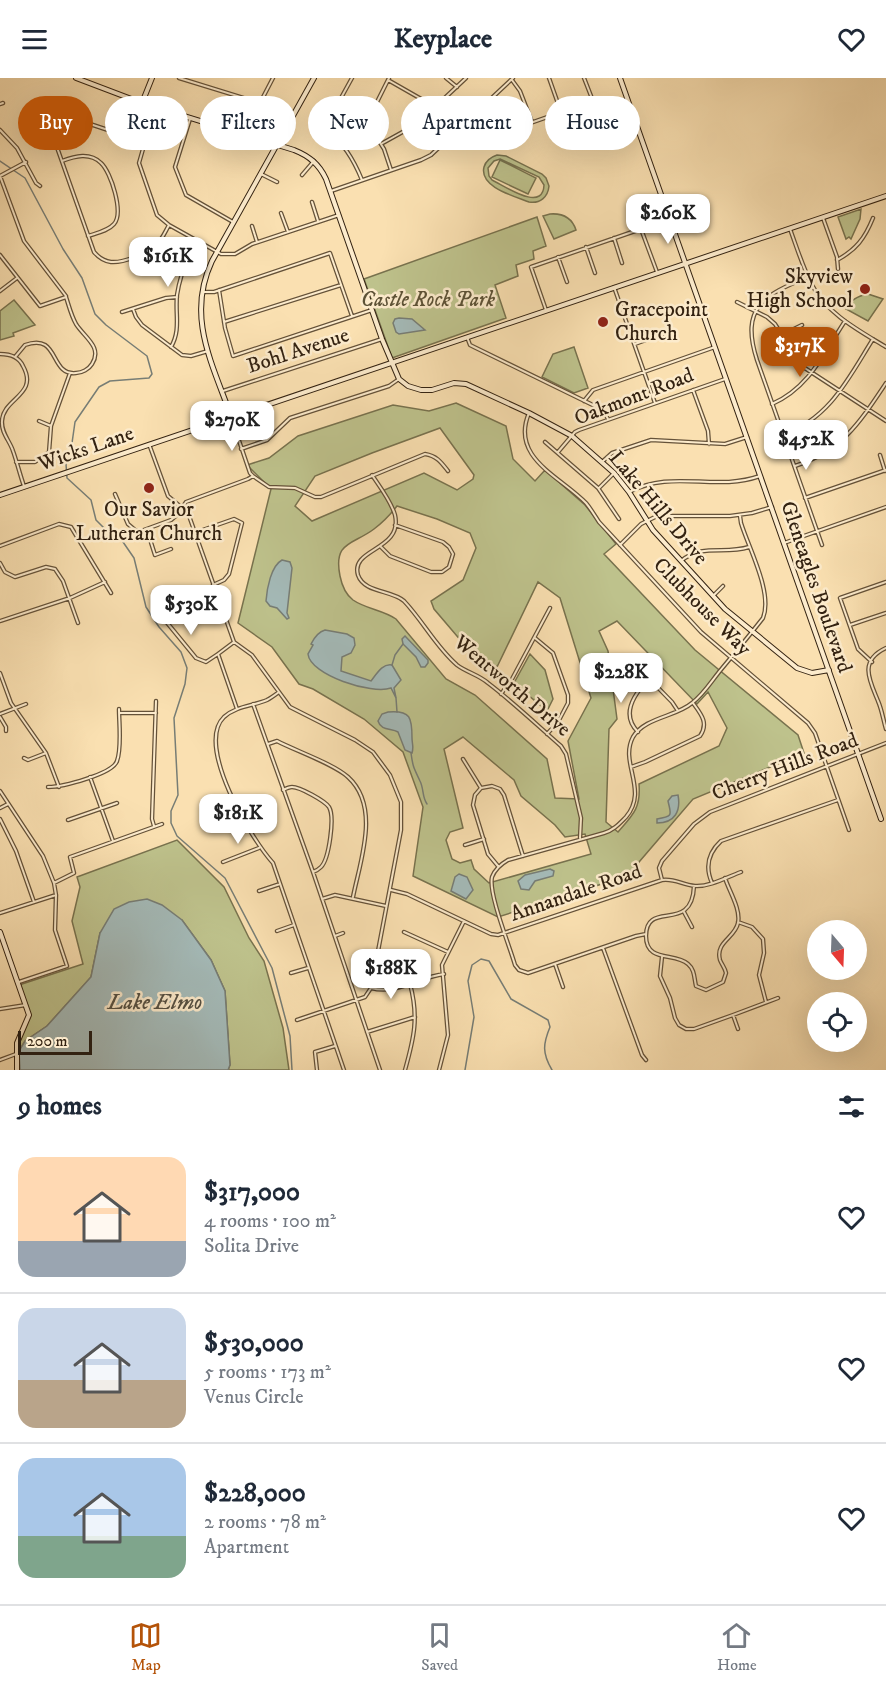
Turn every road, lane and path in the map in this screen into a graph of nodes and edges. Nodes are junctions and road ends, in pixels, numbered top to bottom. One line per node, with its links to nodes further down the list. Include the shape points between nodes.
1 (76, 78): 16 (street)
2 (152, 78): 17 (street)
3 (179, 78): 12 (street)
4 (273, 78): 12 (street, via 260,103)
5 (314, 78): 25 (street)
6 (352, 78): 42 (street, via 325,127 353,158)
7 (446, 78): 15 (street)
8 (466, 78): 15 (street)
9 (549, 78): 23 (street)
10 (584, 78): 24 (street)
11 (620, 78): 67 (street, Gleneagles Boulevard)
12 (188, 79)
13 (389, 79): 18 (street); 19 (street)
14 (512, 79): 21 (street); 22 (street)
15 (457, 87): 20 (street)
16 (124, 96)
17 (145, 96)
18 (380, 96)
19 (417, 96)
20 (448, 96)
21 (494, 96)
22 (522, 96)
23 (555, 96)
24 (591, 96)
25 (296, 111)
26 (190, 118): 27 (street); 53 (street, via 175,166 186,195)
27 (200, 121)
28 (0, 130): 37 (street)
29 (58, 150): 35 (street)
30 (142, 150): 54 (street, via 139,163 157,215)
31 (274, 150): 39 (street)
32 (292, 150): 36 (street)
33 (383, 150): 38 (street)
34 (436, 150): 38 (street)
35 (62, 161): 58 (street); 58 (street, via 79,155 103,164 119,206 118,220 110,228)
36 (314, 161): 40 (street); 45 (street)
37 (26, 162): 41 (street); 44 (street)
38 (391, 170): 42 (street)
39 (261, 174): 43 (street); 53 (street)
40 (302, 175)
41 (0, 176): 80 (street, via 24,241)
42 (362, 180): 45 (street)
43 (277, 182)
44 (40, 186)
45 (331, 191): 49 (street)
46 (886, 196): 50 (street, Wicks Lane)
47 (312, 202): 52 (street)
48 (282, 213): 57 (street)
49 (339, 215): 52 (street); 84 (street)
50 (823, 218): 56 (street, Wicks Lane); 66 (street)
51 (873, 218): 66 (street, via 860,243)
52 (318, 221): 57 (street)
53 (233, 222): 63 (street)
54 (169, 225): 58 (street, via 154,248 112,262 98,257); 60 (street)
55 (252, 226): 61 (street)
56 (790, 229): 67 (street, Wicks Lane); 72 (street)
57 (288, 232): 61 (street)
58 (88, 236)
59 (614, 238): 62 (street); 68 (street); 70 (street, via 641,229)
60 (196, 240): 63 (street); 81 (street, via 183,269)
61 (257, 242): 63 (street, via 235,254)
62 (586, 248): 65 (street); 71 (street)
63 (217, 252): 79 (street)
64 (0, 255): 73 (street)
65 (558, 257): 74 (street); 85 (street, via 531,267)
66 (837, 260): 69 (street)
67 (686, 262): 70 (street, Wicks Lane); 99 (street, Gleneagles Boulevard)
68 (622, 263)
69 (838, 269)
70 (657, 272): 76 (street, Wicks Lane)
71 (595, 273)
72 (808, 277): 87 (street, via 775,291); 89 (street, via 820,298)
73 (17, 278): 78 (street); 80 (street, via 40,306)
74 (567, 282)
75 (341, 285): 77 (street, via 330,253); 88 (street); 90 (street)
76 (614, 287): 85 (street, Wicks Lane); 97 (street)
77 (219, 290): 79 (street); 90 (street)
78 (0, 291)
79 (202, 292): 101 (street, via 201,325)
80 (66, 297): 106 (street, via 95,355 87,369)
81 (177, 297): 83 (street); 98 (street, via 177,335)
82 (737, 302): 87 (street)
83 (133, 309): 86 (street); 98 (street, via 139,322)
84 (372, 310): 88 (street); 95 (street)
85 (546, 310): 94 (street, Wicks Lane)
86 (122, 312)
87 (756, 312): 93 (street, via 771,320); 116 (street, via 751,342)
88 (352, 316): 90 (street, via 233,356)
89 (845, 321): 96 (street); 107 (street)
90 (224, 322)
91 (802, 325): 93 (street)
92 (668, 332): 97 (street)
93 (782, 335): 107 (street, via 794,361)
94 (467, 337): 104 (street, Wicks Lane); 114 (street, via 470,345)
95 (382, 339): 104 (street); 113 (street, Bohl Avenue)
96 (873, 339): 100 (street); 112 (street)
97 (635, 344): 105 (street)
98 (168, 347): 101 (street, via 187,357)
99 (716, 347): 105 (street); 109 (street, Gleneagles Boulevard)
100 (886, 347)
101 (208, 351): 113 (street)
102 (0, 354): 103 (street)
103 (15, 357): 106 (street, via 25,345 38,342 50,348 61,368); 133 (street, via 25,369 26,384 21,396 6,409 1,423)
104 (392, 363): 108 (street); 119 (street, Wicks Lane)
105 (644, 372): 114 (street, via 593,390); 115 (street)
106 (70, 373): 123 (street)
107 (811, 373): 112 (street); 116 (street, via 801,386)
108 (399, 379): 118 (street, Lake Hills Drive, via 421,390 466,384); 130 (street, via 389,386 290,418 267,440)
109 (726, 379): 111 (street, Oakmont Road); 126 (street, Gleneagles Boulevard)
110 (886, 385): 117 (street)
111 (693, 390): 115 (street, Oakmont Road); 129 (street)
112 (840, 391): 117 (street); 124 (street, via 806,426)
113 (222, 392): 119 (street)
114 (584, 401): 120 (street, via 603,410)
115 (655, 404): 120 (street, Oakmont Road)
116 (772, 404): 124 (street)
117 (868, 411): 122 (street); 135 (street, via 834,448)
118 (529, 413): 125 (street, Lake Hills Drive); 159 (street, Clubhouse Way, via 524,434 530,454 585,502)
119 (231, 416): 128 (street, Wicks Lane); 130 (street)
120 (608, 419): 125 (street, Oakmont Road)
121 (39, 421): 123 (street)
122 (886, 421)
123 (51, 426): 133 (street, via 51,444 45,457 35,462)
124 (783, 435): 135 (street)
125 (572, 436): 131 (street, Oakmont Road); 134 (street, Lake Hills Drive)
126 (747, 437): 129 (street); 141 (street, Gleneagles Boulevard)
127 (545, 442): 131 (street)
128 (148, 443): 142 (street, Wicks Lane); 150 (street, via 168,496)
129 (709, 444): 134 (street, via 651,440 612,453)
130 (241, 449): 140 (street)
131 (558, 452): 143 (street)
132 (880, 455): 136 (street)
133 (16, 462): 142 (street)
134 (602, 462): 138 (street, Lake Hills Drive)
135 (794, 467): 147 (street)
136 (885, 470): 147 (street)
137 (448, 471): 139 (street, via 440,459 425,454)
138 (614, 473): 143 (street); 144 (street, Lake Hills Drive)
139 (372, 475): 140 (street, via 315,497 295,488 269,487); 154 (street, via 392,508)
140 (253, 476): 150 (street, via 186,502)
141 (760, 476): 144 (street, via 727,483 659,481); 148 (street, Gleneagles Boulevard)
142 (24, 486): 146 (street, Wicks Lane)
143 (598, 488): 152 (street)
144 (629, 492): 153 (street, Lake Hills Drive)
145 (115, 494): 155 (street, via 128,524 135,530)
146 (0, 495)
147 (805, 498): 156 (street)
148 (772, 507): 151 (street); 158 (street, Gleneagles Boulevard)
149 (886, 507): 156 (street)
150 (182, 508): 155 (street, via 171,520); 157 (street, via 188,513)
151 (740, 516): 153 (street, via 662,515); 163 (street)
152 (619, 519)
153 (646, 521): 159 (street); 165 (street, Lake Hills Drive)
154 (395, 525): 162 (street, Wentworth Drive, via 389,540); 162 (street, via 446,544 453,554 449,567 431,572 390,556)
155 (147, 530): 164 (street, via 154,555)
156 (816, 531): 158 (street); 160 (street)
157 (195, 533): 169 (street); 169 (street, via 234,519 242,523 229,574)
158 (784, 543): 188 (street, Gleneagles Boulevard)
159 (620, 545): 185 (street, Clubhouse Way, via 701,632)
160 (822, 545)
161 (0, 546): 167 (street, via 65,525)
162 (381, 546): 192 (street, Wentworth Drive, via 358,562 363,583 403,600 455,663)
163 (749, 547): 165 (street, via 701,550); 180 (street, via 767,602 764,618)
164 (171, 549)
165 (681, 561): 172 (street, Lake Hills Drive)
166 (0, 563): 173 (street, via 5,572 15,577 51,567 61,577)
167 (105, 582): 171 (street); 173 (street)
168 (886, 582): 179 (street, via 840,598)
169 (213, 585): 182 (street)
170 (723, 586): 172 (street)
171 (111, 593)
172 (713, 596): 180 (street, Lake Hills Drive)
173 (70, 598): 177 (street); 178 (street)
174 (550, 608): 181 (street)
175 (886, 613): 179 (street)
176 (164, 619): 184 (street, via 196,658 206,662)
177 (0, 621)
178 (78, 623)
179 (850, 625): 187 (street, via 858,649)
180 (753, 631): 185 (street); 188 (street, Lake Hills Drive, via 797,668 812,673)
181 (535, 638): 192 (street); 205 (street, via 553,653 568,695 568,703)
182 (234, 642): 184 (street); 191 (street, via 252,655)
183 (886, 648): 187 (street)
184 (218, 654): 198 (street)
185 (731, 658): 194 (street); 212 (street, Clubhouse Way, via 808,723)
186 (632, 661): 190 (street)
187 (872, 662): 202 (street, via 868,680)
188 (829, 670): 209 (street, Gleneagles Boulevard)
189 (0, 673): 197 (street)
190 (649, 679): 199 (street); 204 (street, via 635,694 629,713 630,723)
191 (279, 692): 196 (street); 249 (street, via 290,707 373,752 390,775 401,802 401,830)
192 (501, 694): 205 (street, Wentworth Drive)
193 (156, 701): 200 (street)
194 (693, 703): 199 (street); 213 (street, via 704,720 700,736)
195 (26, 704): 197 (street)
196 (253, 704): 198 (street); 207 (street)
197 (15, 708): 201 (street); 208 (street)
198 (237, 709): 221 (street, via 218,725 215,738 217,757)
199 (678, 711): 204 (street)
200 (156, 713): 214 (street, via 119,711 117,761 112,768); 231 (street)
201 (0, 716): 203 (street)
202 (886, 729)
203 (6, 731)
204 (638, 732): 213 (street, via 630,748)
205 (548, 734): 234 (street, Wentworth Drive, via 566,754 581,818)
206 (886, 743): 209 (street, Cherry Hills Road)
207 (268, 744): 218 (street); 252 (street, via 277,741 338,770 349,777 360,793 366,831)
208 (46, 753): 210 (street); 216 (street)
209 (858, 754): 212 (street, Cherry Hills Road); 228 (street, Gleneagles Boulevard)
210 (24, 758)
211 (463, 759): 217 (street)
212 (826, 765): 220 (street, Clubhouse Way); 244 (street, Cherry Hills Road, via 701,818 662,861)
213 (631, 767): 234 (street, via 636,795 630,811 610,832)
214 (90, 777): 216 (street); 225 (street)
215 (48, 787): 216 (street)
216 (59, 787)
217 (481, 788): 233 (street, via 473,803); 238 (street, via 492,786 503,793)
218 (283, 790): 241 (street); 241 (street, via 299,789 330,808 333,820 325,860)
219 (0, 791): 223 (street)
220 (838, 800): 232 (street, Clubhouse Way); 246 (street, via 721,841 708,861)
221 (236, 802): 226 (street); 237 (street)
222 (117, 803): 225 (street)
223 (9, 804): 224 (street); 245 (street, via 43,856)
224 (0, 808)
225 (101, 808): 229 (street); 235 (street)
226 (206, 812)
227 (0, 819): 254 (street)
228 (881, 819)
229 (68, 820)
230 (162, 824): 231 (street)
231 (154, 826): 235 (street)
232 (849, 830)
233 (484, 839): 236 (street); 240 (street, via 490,859)
234 (580, 839): 238 (street)
235 (113, 841): 245 (street, via 70,857 74,873)
236 (465, 845)
237 (260, 848): 239 (street); 247 (street, via 273,863)
238 (523, 856): 240 (street)
239 (223, 861)
240 (498, 867): 266 (street, via 492,889)
241 (313, 872): 253 (street)
242 (741, 872): 243 (street, Annandale Road)
243 (725, 878): 246 (street, Annandale Road); 259 (street)
244 (662, 880): 248 (street, Annandale Road, via 674,879); 266 (street, Annandale Road)
245 (54, 883): 251 (street)
246 (711, 883): 248 (street, Annandale Road)
247 (280, 884): 250 (street); 260 (street)
248 (694, 886): 256 (street, via 694,899)
249 (390, 890): 255 (street); 258 (street, Annandale Road)
250 (259, 891)
251 (56, 895): 254 (street); 278 (street, via 55,930 67,966)
252 (353, 897): 253 (street, via 335,895); 255 (street)
253 (322, 899): 268 (street)
254 (34, 902): 257 (street)
255 (386, 906): 281 (street)
256 (684, 912): 261 (street); 267 (street, via 657,918)
257 (0, 913)
258 (464, 921): 266 (street, Annandale Road, via 491,934); 270 (street)
259 (738, 922): 271 (street, via 722,945 720,956 726,973 719,985 706,990 699,988 687,963); 284 (street, via 752,927 763,939 759,975)
260 (294, 925): 262 (street); 273 (street)
261 (692, 927)
262 (277, 931)
263 (0, 932): 278 (street)
264 (405, 932): 270 (street)
265 (343, 933): 268 (street)
266 (506, 933): 272 (street, via 519,970 528,973)
267 (646, 934): 269 (street); 271 (street, via 652,952)
268 (335, 936): 283 (street)
269 (603, 948): 272 (street); 296 (street)
270 (448, 952): 275 (street, via 442,965)
271 (662, 957): 288 (street, via 660,976 679,1025 694,1029)
272 (555, 964): 280 (street)
273 (308, 968): 274 (street); 287 (street)
274 (291, 973)
275 (444, 974): 277 (street); 302 (street, via 448,1035)
276 (412, 975): 277 (street)
277 (414, 982): 279 (street)
278 (18, 983): 285 (street)
279 (410, 984): 281 (street, via 386,990); 289 (street)
280 (563, 987)
281 (371, 988): 283 (street, via 365,997)
282 (778, 998): 284 (street)
283 (356, 1000): 287 (street); 292 (street)
284 (766, 1002): 288 (street)
285 (26, 1005): 286 (street); 294 (street, via 28,1020 18,1039)
286 (0, 1009)
287 (324, 1011): 290 (street); 293 (street)
288 (733, 1016): 291 (street)
289 (416, 1017): 292 (street); 301 (street)
290 (297, 1020)
291 (738, 1029)
292 (367, 1032): 300 (street)
293 (335, 1046): 298 (street, via 315,1052); 299 (street)
294 (16, 1054): 295 (street); 297 (street)
295 (0, 1060)
296 (646, 1060)
297 (17, 1070)
298 (317, 1070)
299 (344, 1070)
300 (380, 1070)
301 (405, 1070)
302 (440, 1070)

